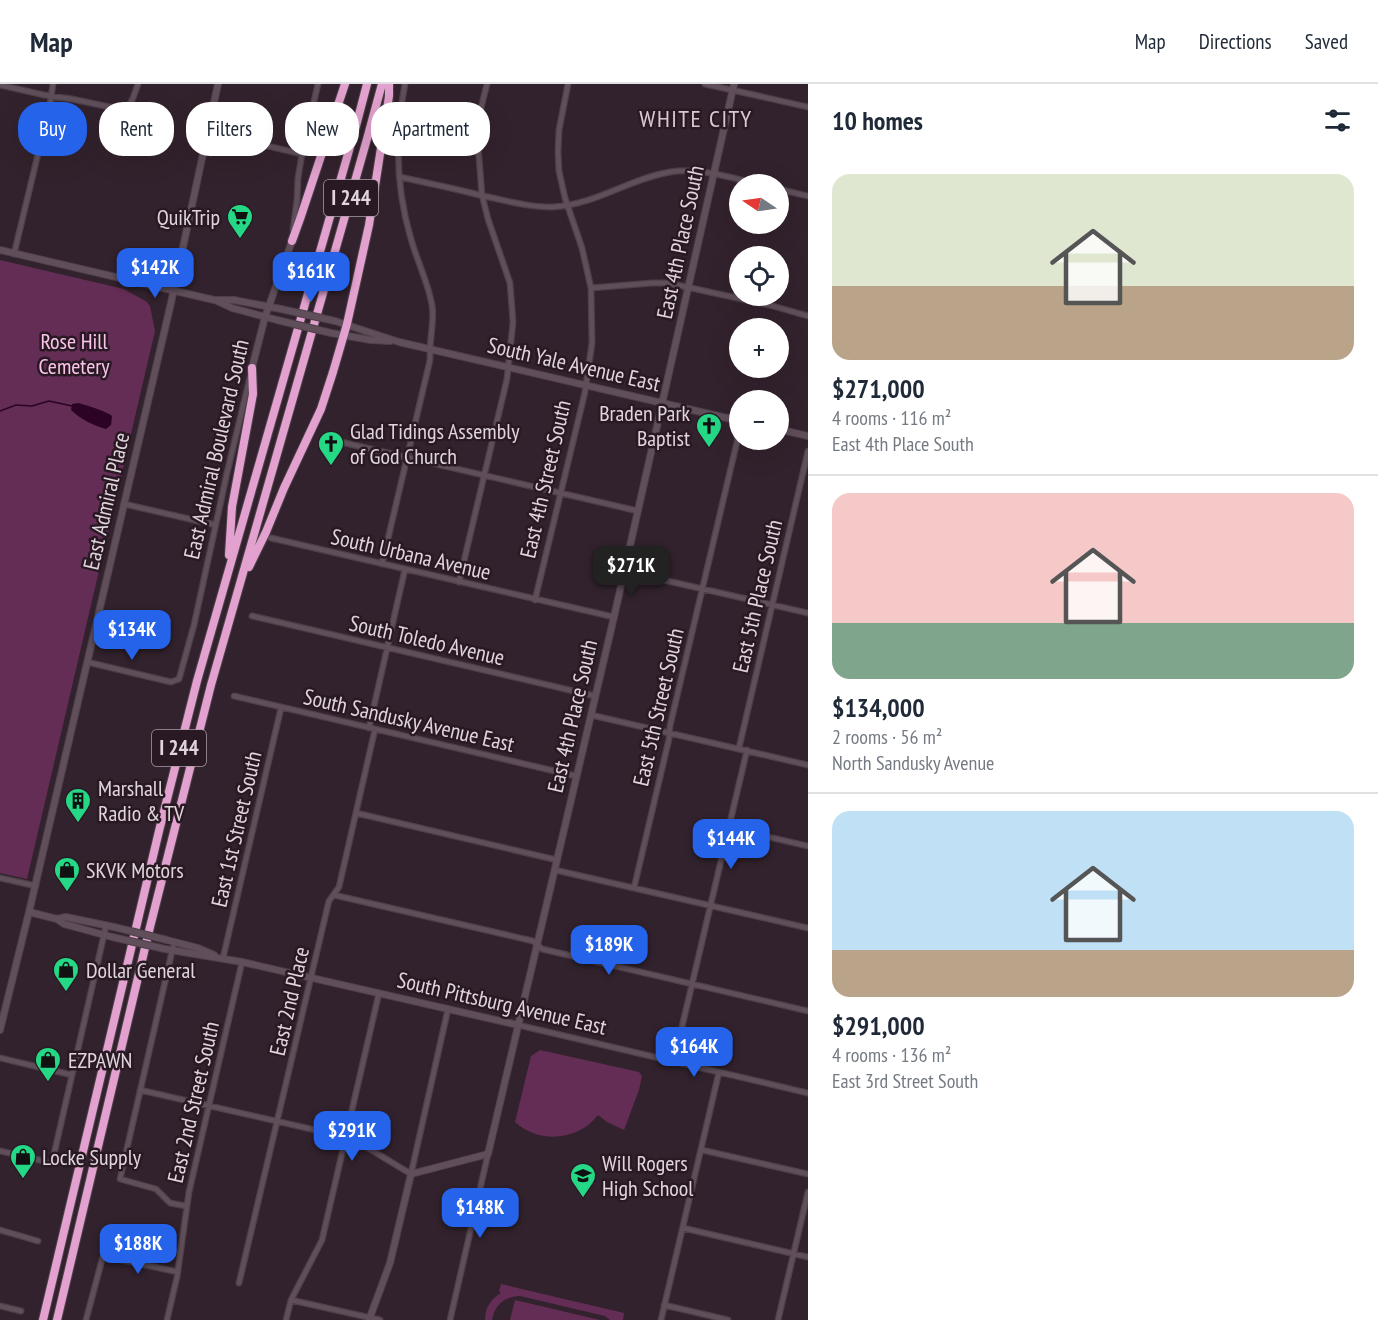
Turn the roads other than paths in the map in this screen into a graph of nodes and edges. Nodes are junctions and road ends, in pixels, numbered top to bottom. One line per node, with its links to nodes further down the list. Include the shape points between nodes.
1 (53, 84): 16 (street)
2 (138, 84): 16 (street, via 128,107 120,110)
3 (218, 84): 17 (main road, East Admiral Place)
4 (318, 84): 18 (street, East Admiral Boulevard South)
5 (345, 84): 29 (highway)
6 (367, 84): 63 (highway, I 244)
7 (381, 84): 65 (highway, I 244)
8 (389, 84): 39 (highway, via 370,215)
9 (405, 84): 23 (street, via 398,150)
10 (487, 84): 26 (street, via 478,145)
11 (568, 84): 28 (street, East 4th Street South, via 558,152)
12 (705, 84): 15 (street)
13 (0, 85): 14 (street)
14 (8, 86): 16 (street)
15 (733, 87): 19 (street); 22 (main road, East 4th Place South)
16 (51, 96): 31 (street)
17 (214, 102)
18 (314, 102)
19 (808, 108)
20 (202, 156): 34 (main road, East Admiral Place)
21 (302, 156): 29 (street, East Admiral Boulevard South)
22 (713, 174): 24 (street); 28 (street, via 663,173); 32 (main road, East 4th Place South)
23 (400, 177): 26 (street); 42 (street, via 406,222 432,305)
24 (729, 177)
25 (789, 192): 27 (street)
26 (482, 195): 28 (street, via 525,206); 43 (street, via 510,283 513,322)
27 (808, 196)
28 (568, 205): 33 (street, East 4th Street South)
29 (292, 241): 36 (main road, East Admiral Boulevard South)
30 (0, 250): 31 (main road, South Yale Avenue East)
31 (14, 254): 34 (main road, South Yale Avenue East)
32 (688, 286): 33 (street, via 652,283); 37 (street); 46 (main road, East 4th Place South)
33 (591, 288): 45 (street, East 4th Street South, via 592,344)
34 (174, 291): 35 (main road, South Yale Avenue East); 56 (main road, East Admiral Place)
35 (214, 300): 36 (main road, South Yale Avenue East); 38 (main road, South Yale Avenue East)
36 (269, 306): 38 (main road, East Admiral Boulevard South); 39 (main road, South Yale Avenue East, bridge)
37 (808, 316)
38 (265, 317): 40 (main road, South Yale Avenue East, bridge); 44 (main road, East Admiral Boulevard South)
39 (347, 324): 40 (highway); 41 (main road, South Yale Avenue East)
40 (344, 336): 41 (main road, South Yale Avenue East); 65 (highway, via 321,409)
41 (399, 342): 42 (main road, South Yale Avenue East)
42 (430, 349): 43 (main road, South Yale Avenue East); 53 (street)
43 (508, 367): 45 (main road, South Yale Avenue East); 54 (street)
44 (252, 368): 58 (street, East Admiral Boulevard South); 63 (highway, via 253,394 232,507)
45 (585, 384): 46 (main road, South Yale Avenue East); 55 (street, East 4th Street South)
46 (663, 403): 47 (main road, South Yale Avenue East); 57 (main road, East 4th Place South)
47 (729, 418)
48 (789, 432): 49 (main road)
49 (808, 436)
50 (328, 440): 53 (street)
51 (735, 450): 66 (street, East 5th Street South)
52 (808, 451): 68 (street, East 5th Place South)
53 (408, 458): 54 (street); 60 (street)
54 (484, 475): 55 (street); 64 (street)
55 (561, 494): 57 (street); 67 (street, East 4th Street South)
56 (124, 504): 58 (street); 73 (main road, East Admiral Place)
57 (638, 511): 62 (main road, East 4th Place South)
58 (216, 525): 73 (street, East Admiral Boulevard South, via 180,680 171,682)
59 (271, 538): 60 (street, South Urbana Avenue)
60 (382, 564): 61 (street, South Urbana Avenue)
61 (405, 569): 64 (street, South Urbana Avenue); 72 (street)
62 (624, 571): 66 (street); 71 (main road, East 4th Place South)
63 (227, 572): 135 (highway, I 244, via 174,770)
64 (459, 582): 67 (street, South Urbana Avenue)
65 (239, 586): 143 (highway, I 244, via 186,782)
66 (702, 589): 68 (street); 80 (street, East 5th Street South)
67 (535, 600): 71 (street, South Urbana Avenue)
68 (772, 605): 69 (street); 81 (street, East 5th Place South)
69 (808, 613)
70 (252, 616): 72 (street, South Toledo Avenue)
71 (614, 617): 75 (main road, East 4th Place South)
72 (387, 648): 75 (street, South Toledo Avenue); 78 (street)
73 (87, 662): 91 (main road, East Admiral Place)
74 (234, 696): 76 (street, South Sandusky Avenue East)
75 (595, 696): 77 (main road, East 4th Place South)
76 (281, 708): 78 (street, South Sandusky Avenue East); 103 (street, East 1st Street South)
77 (591, 715): 80 (street); 84 (main road, East 4th Place South)
78 (369, 728): 79 (street, South Sandusky Avenue East)
79 (375, 729): 84 (street, South Sandusky Avenue East); 85 (street, East 2nd Place)
80 (669, 733): 81 (street); 92 (street, East 5th Street South)
81 (739, 748): 82 (street)
82 (747, 750): 83 (street); 86 (street)
83 (808, 765)
84 (576, 776): 88 (main road, East 4th Place South)
85 (356, 813): 88 (street); 93 (street, East 2nd Place)
86 (729, 828): 87 (street); 94 (street)
87 (808, 846)
88 (557, 860): 89 (main road, East 4th Place South)
89 (555, 870): 92 (street); 101 (main road, East 4th Place South)
90 (0, 878): 91 (street)
91 (36, 886): 95 (main road, East Admiral Place)
92 (634, 888): 94 (street)
93 (334, 895): 101 (street); 105 (street, East 2nd Place, via 327,909)
94 (711, 906): 98 (street); 106 (street)
95 (29, 912): 96 (main road, South Pittsburg Avenue East); 111 (main road, East Admiral Place)
96 (57, 919): 97 (main road, South Pittsburg Avenue East, via 66,917); 99 (main road, South Pittsburg Avenue East)
97 (106, 926): 99 (street); 100 (main road, South Pittsburg Avenue East, bridge)
98 (808, 928)
99 (104, 935): 102 (main road, South Pittsburg Avenue East, bridge); 115 (street)
100 (175, 942): 102 (street); 103 (main road, South Pittsburg Avenue East)
101 (537, 945): 106 (street); 110 (main road, East 4th Place South)
102 (172, 951): 103 (main road, South Pittsburg Avenue East); 116 (street)
103 (223, 958): 104 (main road, South Pittsburg Avenue East)
104 (242, 962): 105 (main road, South Pittsburg Avenue East); 118 (street, East 2nd Street South)
105 (311, 978): 107 (main road, South Pittsburg Avenue East); 119 (street, East 2nd Place)
106 (692, 984): 109 (street); 113 (street)
107 (379, 993): 108 (main road, South Pittsburg Avenue East); 120 (street)
108 (448, 1009): 110 (main road, South Pittsburg Avenue East); 124 (street)
109 (808, 1011)
110 (518, 1025): 113 (street, South Pittsburg Avenue East); 123 (main road, East 4th Place South)
111 (0, 1030)
112 (0, 1058): 115 (street)
113 (674, 1061): 114 (street, South Pittsburg Avenue East)
114 (719, 1072): 117 (street, South Pittsburg Avenue East); 121 (street)
115 (72, 1075): 122 (street, via 52,1163)
116 (141, 1090): 118 (street); 127 (street, via 120,1179 156,1189 170,1203)
117 (808, 1093)
118 (209, 1106): 119 (street); 127 (street, East 2nd Street South)
119 (277, 1122): 120 (street); 134 (street, East 2nd Place)
120 (346, 1137): 124 (street); 136 (street, via 322,1240)
121 (702, 1150): 125 (street); 128 (street)
122 (0, 1151)
123 (488, 1154): 124 (main road); 148 (street, East 4th Place South)
124 (411, 1174): 140 (main road, via 392,1257)
125 (808, 1174)
126 (808, 1192): 131 (street)
127 (186, 1206): 133 (street, East 2nd Street South)
128 (683, 1228): 131 (street); 137 (street)
129 (0, 1230): 130 (street)
130 (38, 1241)
131 (793, 1253): 132 (street); 151 (street)
132 (808, 1257)
133 (178, 1272): 144 (street, via 103,1256); 145 (street, East 2nd Street South)
134 (239, 1283)
135 (49, 1295): 141 (highway); 142 (highway, I 244)
136 (291, 1300): 140 (street); 146 (street)
137 (664, 1305): 149 (street); 150 (street)
138 (0, 1306): 139 (street)
139 (21, 1311)
140 (369, 1319): 147 (street)
141 (36, 1320)
142 (43, 1320)
143 (59, 1320)
144 (86, 1320)
145 (167, 1320)
146 (286, 1320)
147 (380, 1320)
148 (450, 1320)
149 (661, 1320)
150 (728, 1320)
151 (778, 1320)

